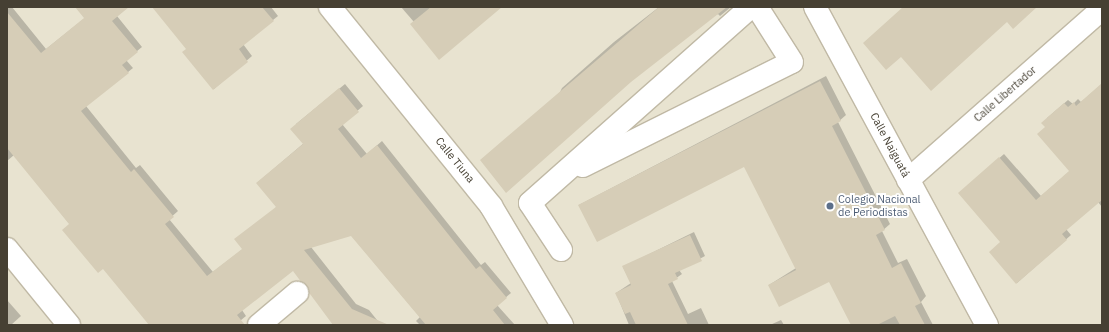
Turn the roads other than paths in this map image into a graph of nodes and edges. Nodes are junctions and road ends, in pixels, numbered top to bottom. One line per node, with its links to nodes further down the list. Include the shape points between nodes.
1 (330, 7): 13 (street, Calle Tiuna, via 491,206)
2 (751, 7): 6 (street)
3 (757, 7): 6 (street, via 792,62)
4 (815, 7): 7 (street, Calle Naiguatá)
5 (1102, 9): 7 (street, Calle Libertador)
6 (557, 179): 9 (street, via 530,203)
7 (908, 180): 14 (street, Calle Naiguatá)
8 (7, 249): 11 (street)
9 (561, 250)
10 (297, 293): 12 (street)
11 (69, 325)
12 (259, 325)
13 (562, 325)
14 (987, 325)

